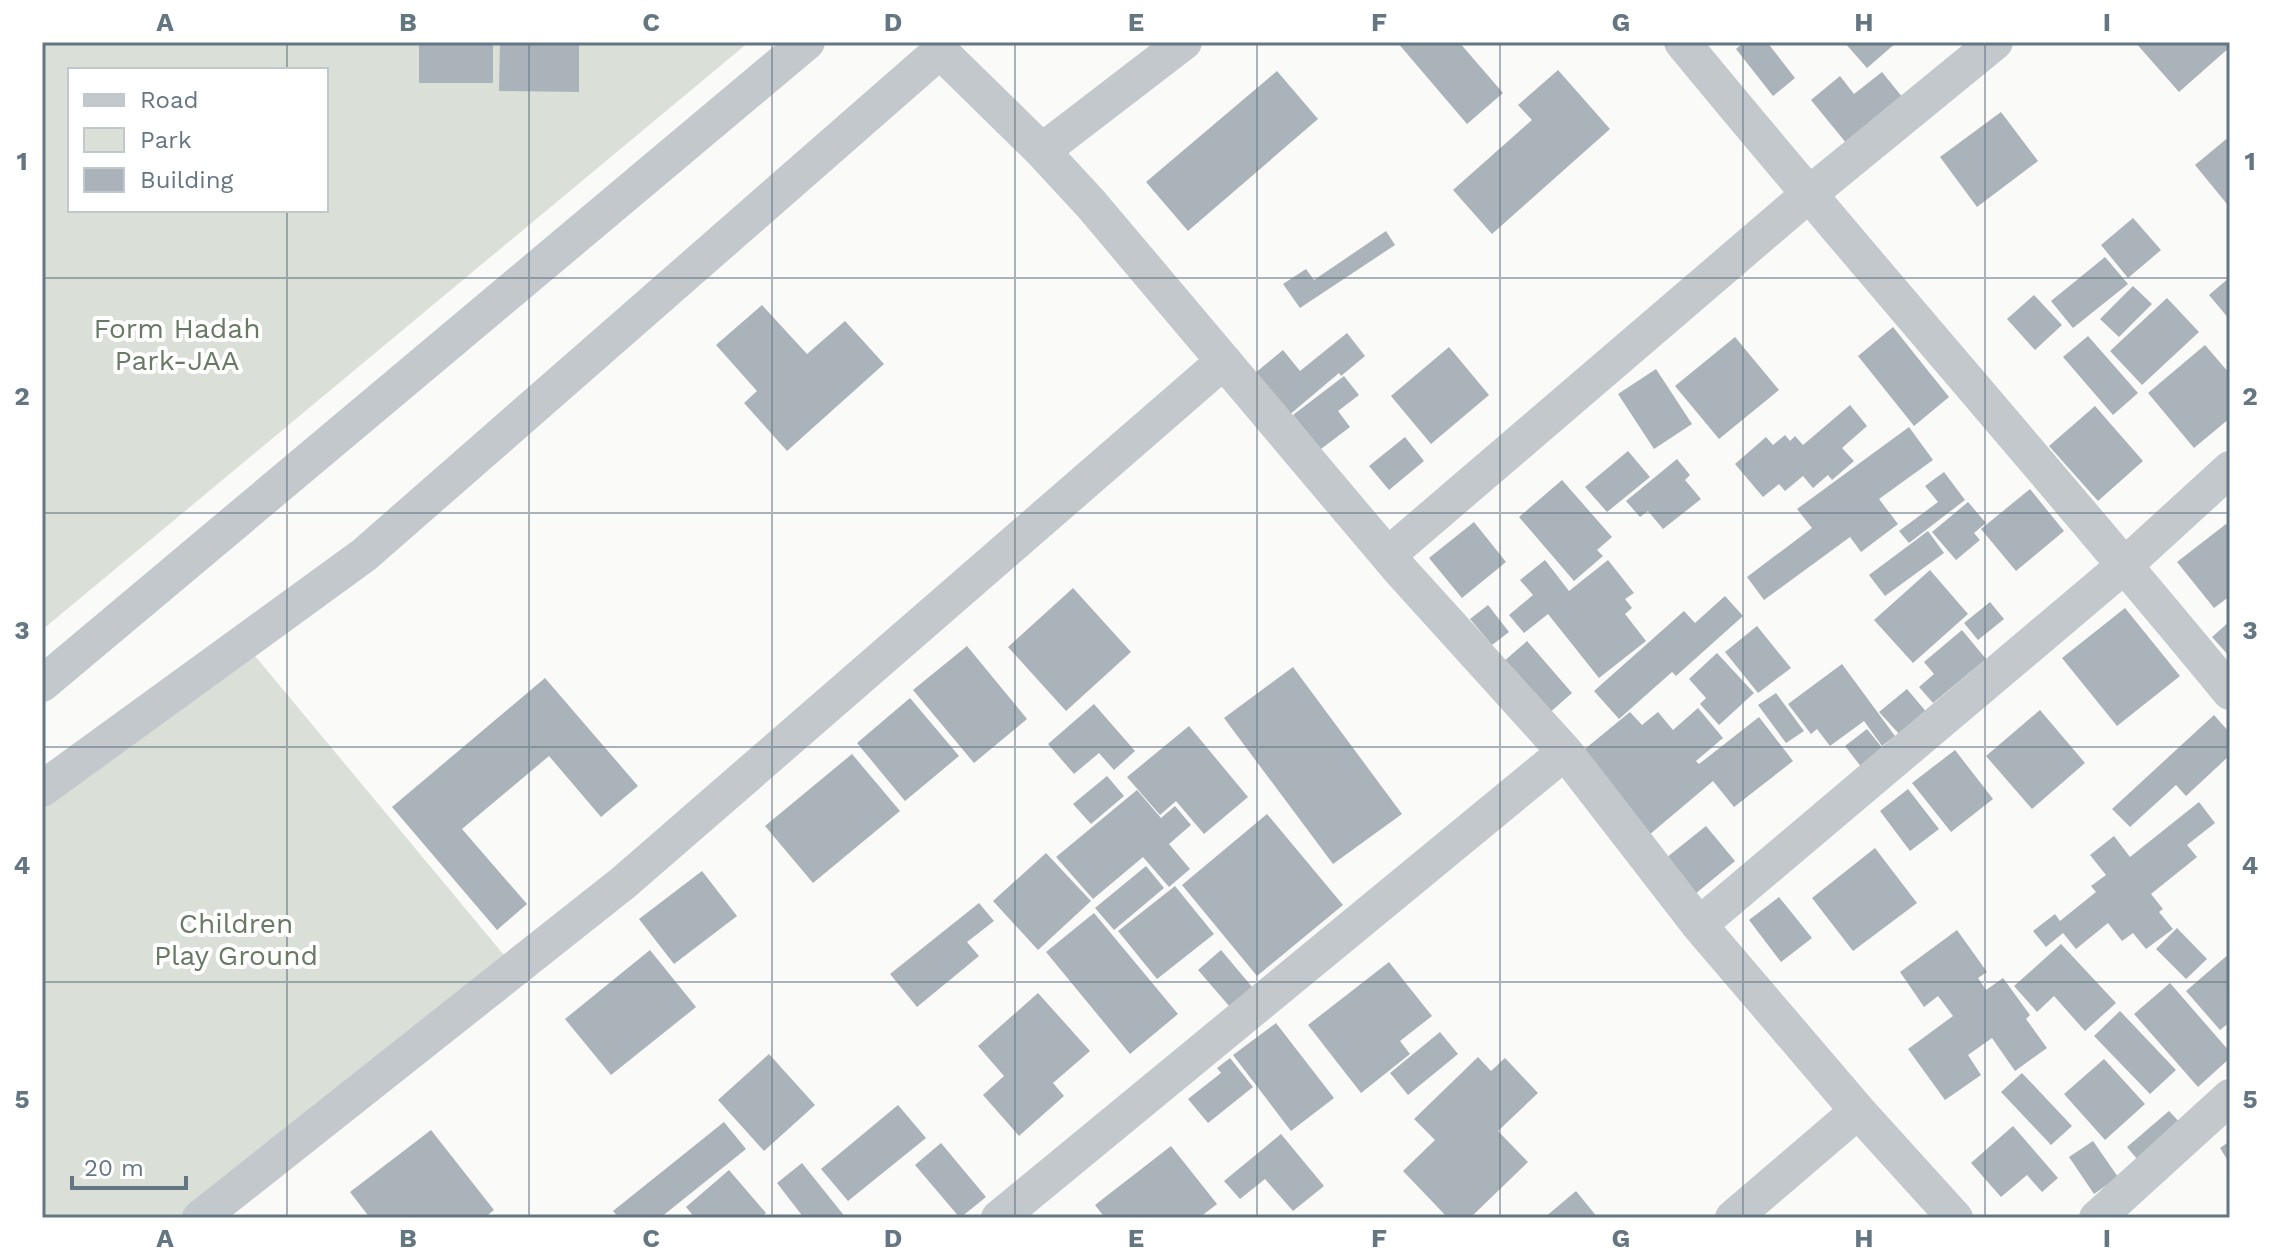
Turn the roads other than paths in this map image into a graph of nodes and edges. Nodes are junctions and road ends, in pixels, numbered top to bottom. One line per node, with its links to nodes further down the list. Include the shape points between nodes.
1 (807, 42): 11 (street)
2 (1184, 42): 5 (street)
3 (1682, 42): 6 (street)
4 (1995, 42): 6 (street)
5 (1042, 151): 7 (street); 14 (street, via 940,51 364,555)
6 (1808, 195): 9 (street); 10 (street)
7 (1224, 361): 9 (street); 18 (street, via 623,883)
8 (2230, 469): 10 (street)
9 (1388, 555): 13 (street)
10 (2125, 565): 12 (street); 15 (street)
11 (42, 684)
12 (2230, 692)
13 (1565, 752): 15 (street); 19 (street)
14 (42, 789)
15 (1699, 925): 17 (street)
16 (2230, 1097): 22 (street)
17 (1858, 1111): 20 (street); 21 (street)
18 (200, 1218)
19 (999, 1218)
20 (1733, 1218)
21 (1955, 1218)
22 (2097, 1218)

